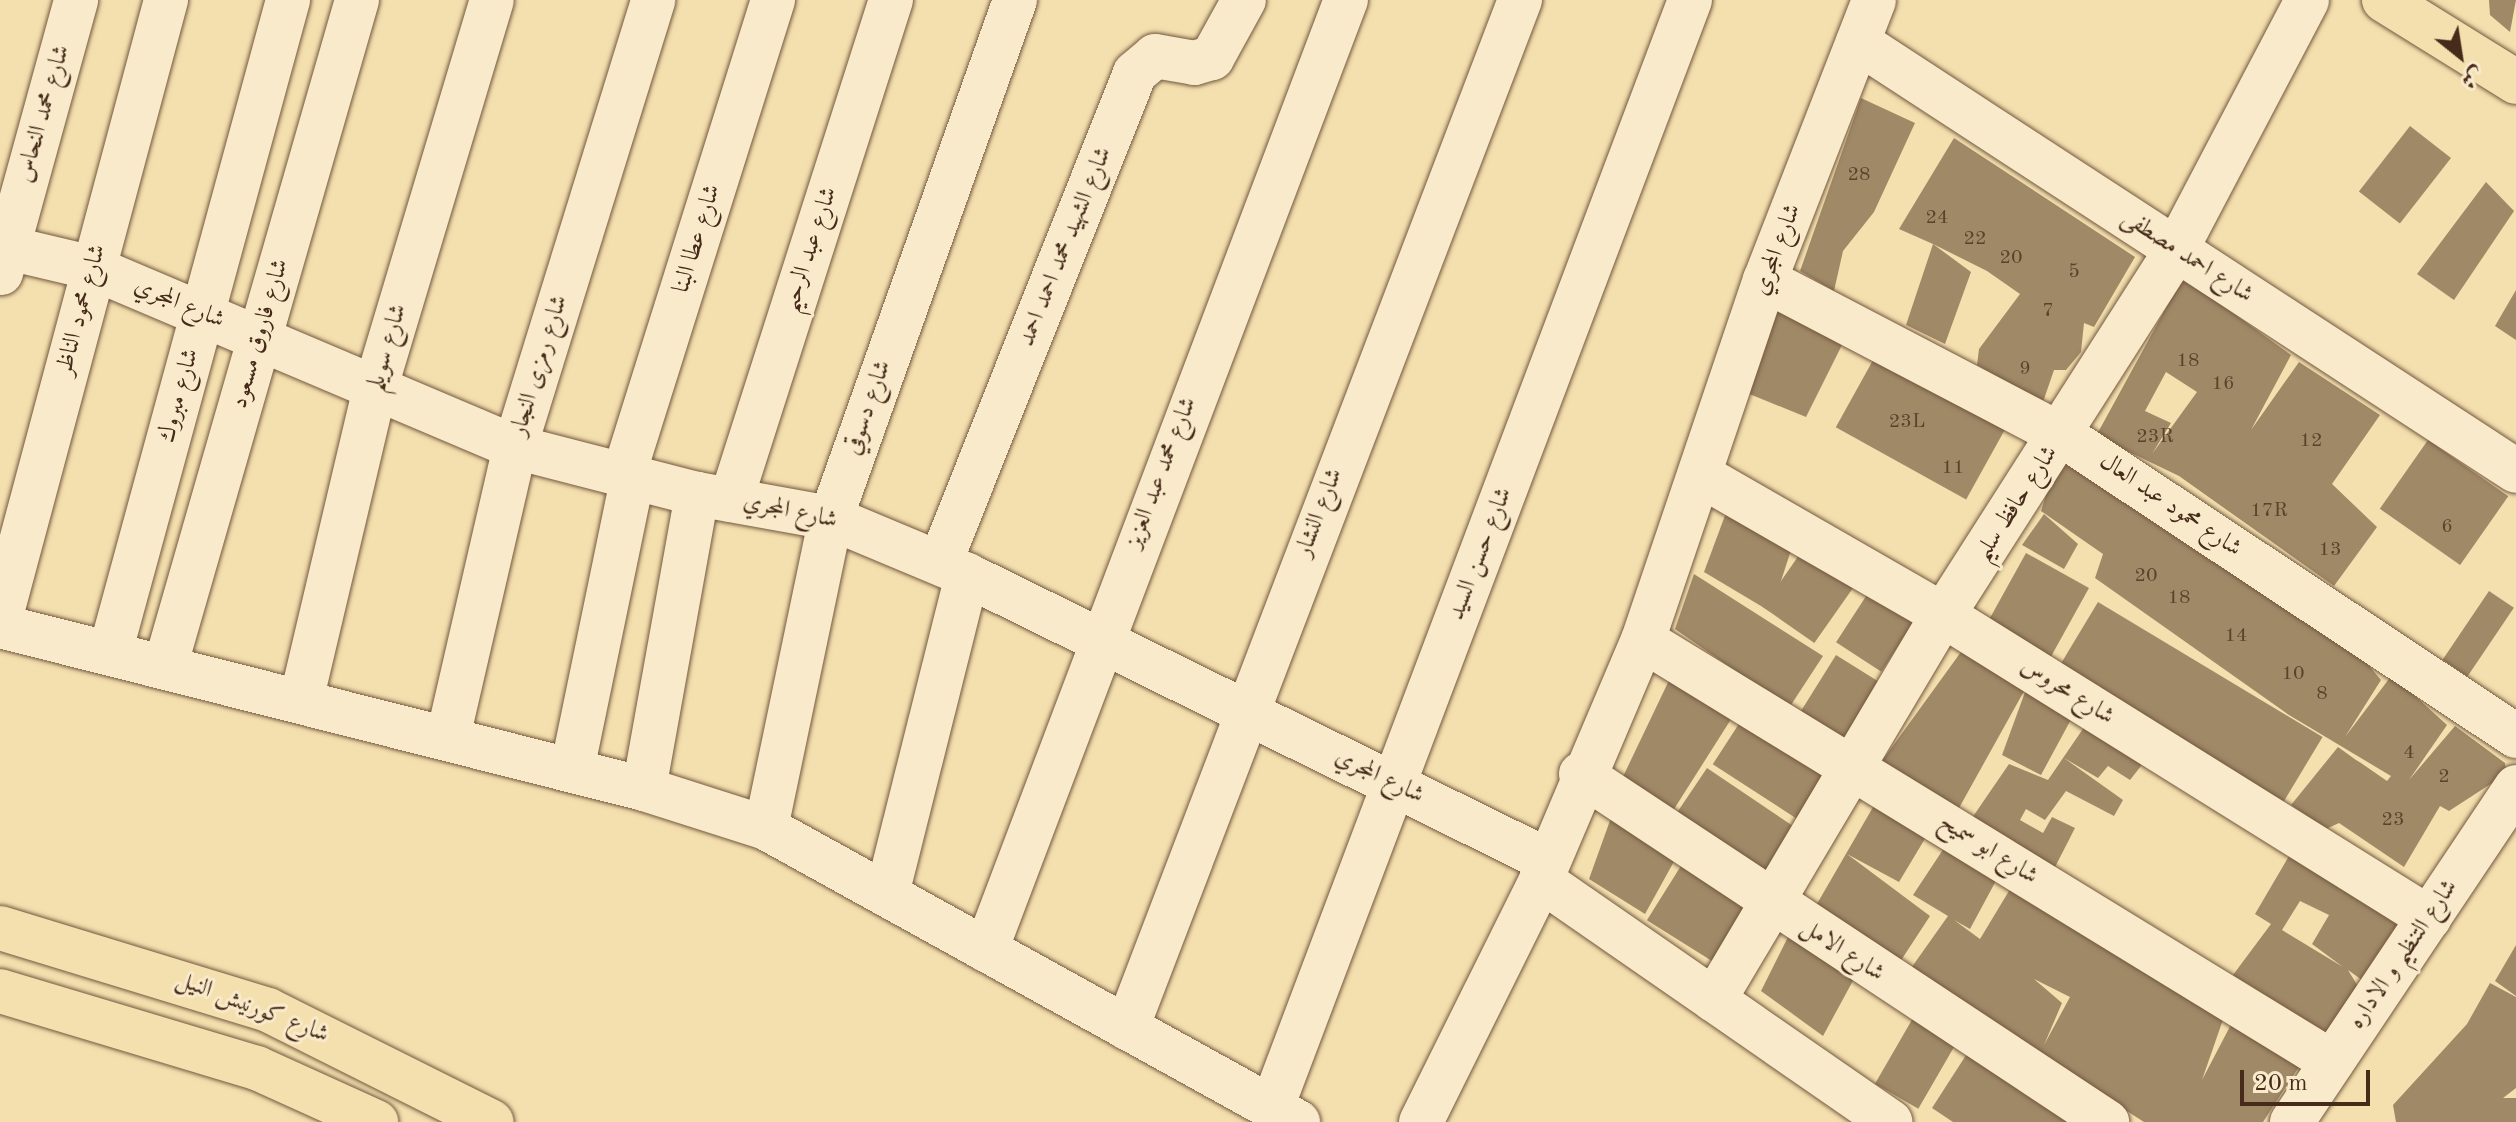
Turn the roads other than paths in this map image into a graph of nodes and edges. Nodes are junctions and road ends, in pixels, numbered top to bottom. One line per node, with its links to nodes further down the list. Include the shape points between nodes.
1 (76, 0): 20 (street, شارع محمد النحاس)
2 (166, 0): 21 (street, شارع محمود الناظر)
3 (288, 0): 23 (street, شارع مبروك)
4 (357, 0): 24 (street, شارع فاروق مسعود)
5 (492, 0): 25 (street, شارع سويلم)
6 (653, 0): 27 (street, شارع رمزى النجار)
7 (773, 0): 30 (street, شارع عطا البنا)
8 (891, 0): 31 (street, شارع عبد الرحيم)
9 (1015, 0): 32 (street, شارع دسوقي)
10 (1244, 0): 33 (street, شارع الشهيد محمد احمد احمد, via 1212,58 1155,56 1135,73)
11 (1346, 0): 37 (street, شارع محمد عبد العزيز)
12 (1520, 0): 42 (street, شارع النشار)
13 (1690, 0): 48 (street, شارع حسن السيد)
14 (1874, 0): 17 (street, شارع المجري)
15 (2307, 0): 19 (street, شارع حافظ سليم)
16 (2384, 0): 18 (main road)
17 (1858, 42): 19 (street, شارع احمد مصطفى); 22 (street, شارع المجري)
18 (2516, 82)
19 (2176, 250): 26 (street, شارع حافظ سليم); 28 (street, شارع احمد مصطفى)
20 (2, 256): 21 (street, شارع المجري)
21 (93, 268): 23 (street, شارع المجري); 35 (street, شارع محمود الناظر)
22 (1765, 280): 26 (street, شارع محمود عبد العال); 29 (street, شارع المجري)
23 (203, 313): 24 (street, شارع المجري); 39 (street, شارع مبروك)
24 (260, 338): 25 (street, شارع المجري); 40 (street, شارع فاروق مسعود)
25 (374, 393): 27 (street, شارع المجري); 41 (street, شارع سويلم)
26 (2062, 435): 34 (street, شارع حافظ سليم); 43 (street, شارع محمود عبد العال)
27 (515, 447): 30 (street, شارع المجري); 44 (street, شارع رمزى النجار)
28 (2516, 471)
29 (1700, 475): 34 (street, شارع محروس); 38 (street, شارع المجري)
30 (627, 478): 31 (street, شارع المجري); 46 (street, شارع عطا البنا)
31 (714, 497): 32 (street, شارع المجري); 50 (street, شارع عبد الرحيم)
32 (831, 518): 33 (street, شارع المجري); 51 (street, شارع دسوقي)
33 (953, 569): 37 (street, شارع المجري); 53 (street, شارع الشهيد محمد احمد احمد)
34 (1943, 615): 45 (street, شارع حافظ سليم); 55 (street, شارع محروس)
35 (0, 620)
36 (0, 626): 39 (street)
37 (1098, 639): 42 (street, شارع المجري); 57 (street, شارع محمد عبد العزيز)
38 (1643, 640): 45 (street, شارع ابو سميح); 47 (street, شارع المجري)
39 (110, 653): 40 (street)
40 (165, 667): 41 (street)
41 (301, 701): 44 (street)
42 (1243, 711): 48 (street, شارع المجري); 60 (street, شارع النشار)
43 (2516, 736)
44 (448, 737): 46 (street)
45 (1851, 766): 54 (street, شارع حافظ سليم); 62 (street, شارع ابو سميح)
46 (572, 770): 50 (street)
47 (1581, 774): 52 (street, شارع المجري); 54 (street, شارع الامل)
48 (1393, 784): 52 (street, شارع المجري); 64 (street, شارع حسن السيد)
49 (2516, 787): 55 (street, شارع التنظيم و الاداره)
50 (644, 789): 51 (street)
51 (766, 828): 53 (street)
52 (1545, 870): 59 (street); 67 (street, شارع المجري)
53 (887, 894): 57 (street)
54 (1769, 903): 59 (street, شارع حافظ سليم); 69 (street, شارع الامل)
55 (2429, 918): 62 (street, شارع التنظيم و الاداره)
56 (0, 928): 61 (main road, شارع كورنيش النيل, via 182,980)
57 (986, 950): 60 (street)
58 (0, 991): 63 (main road, via 178,1040)
59 (1714, 1000): 68 (street)
60 (1127, 1028): 64 (street)
61 (351, 1046): 63 (main road); 66 (main road, شارع كورنيش النيل)
62 (2332, 1062): 70 (street, شارع التنظيم و الاداره)
63 (333, 1100): 65 (main road)
64 (1285, 1115)
65 (376, 1122)
66 (492, 1122)
67 (1421, 1122)
68 (1890, 1122)
69 (2107, 1122)
70 (2292, 1122)

